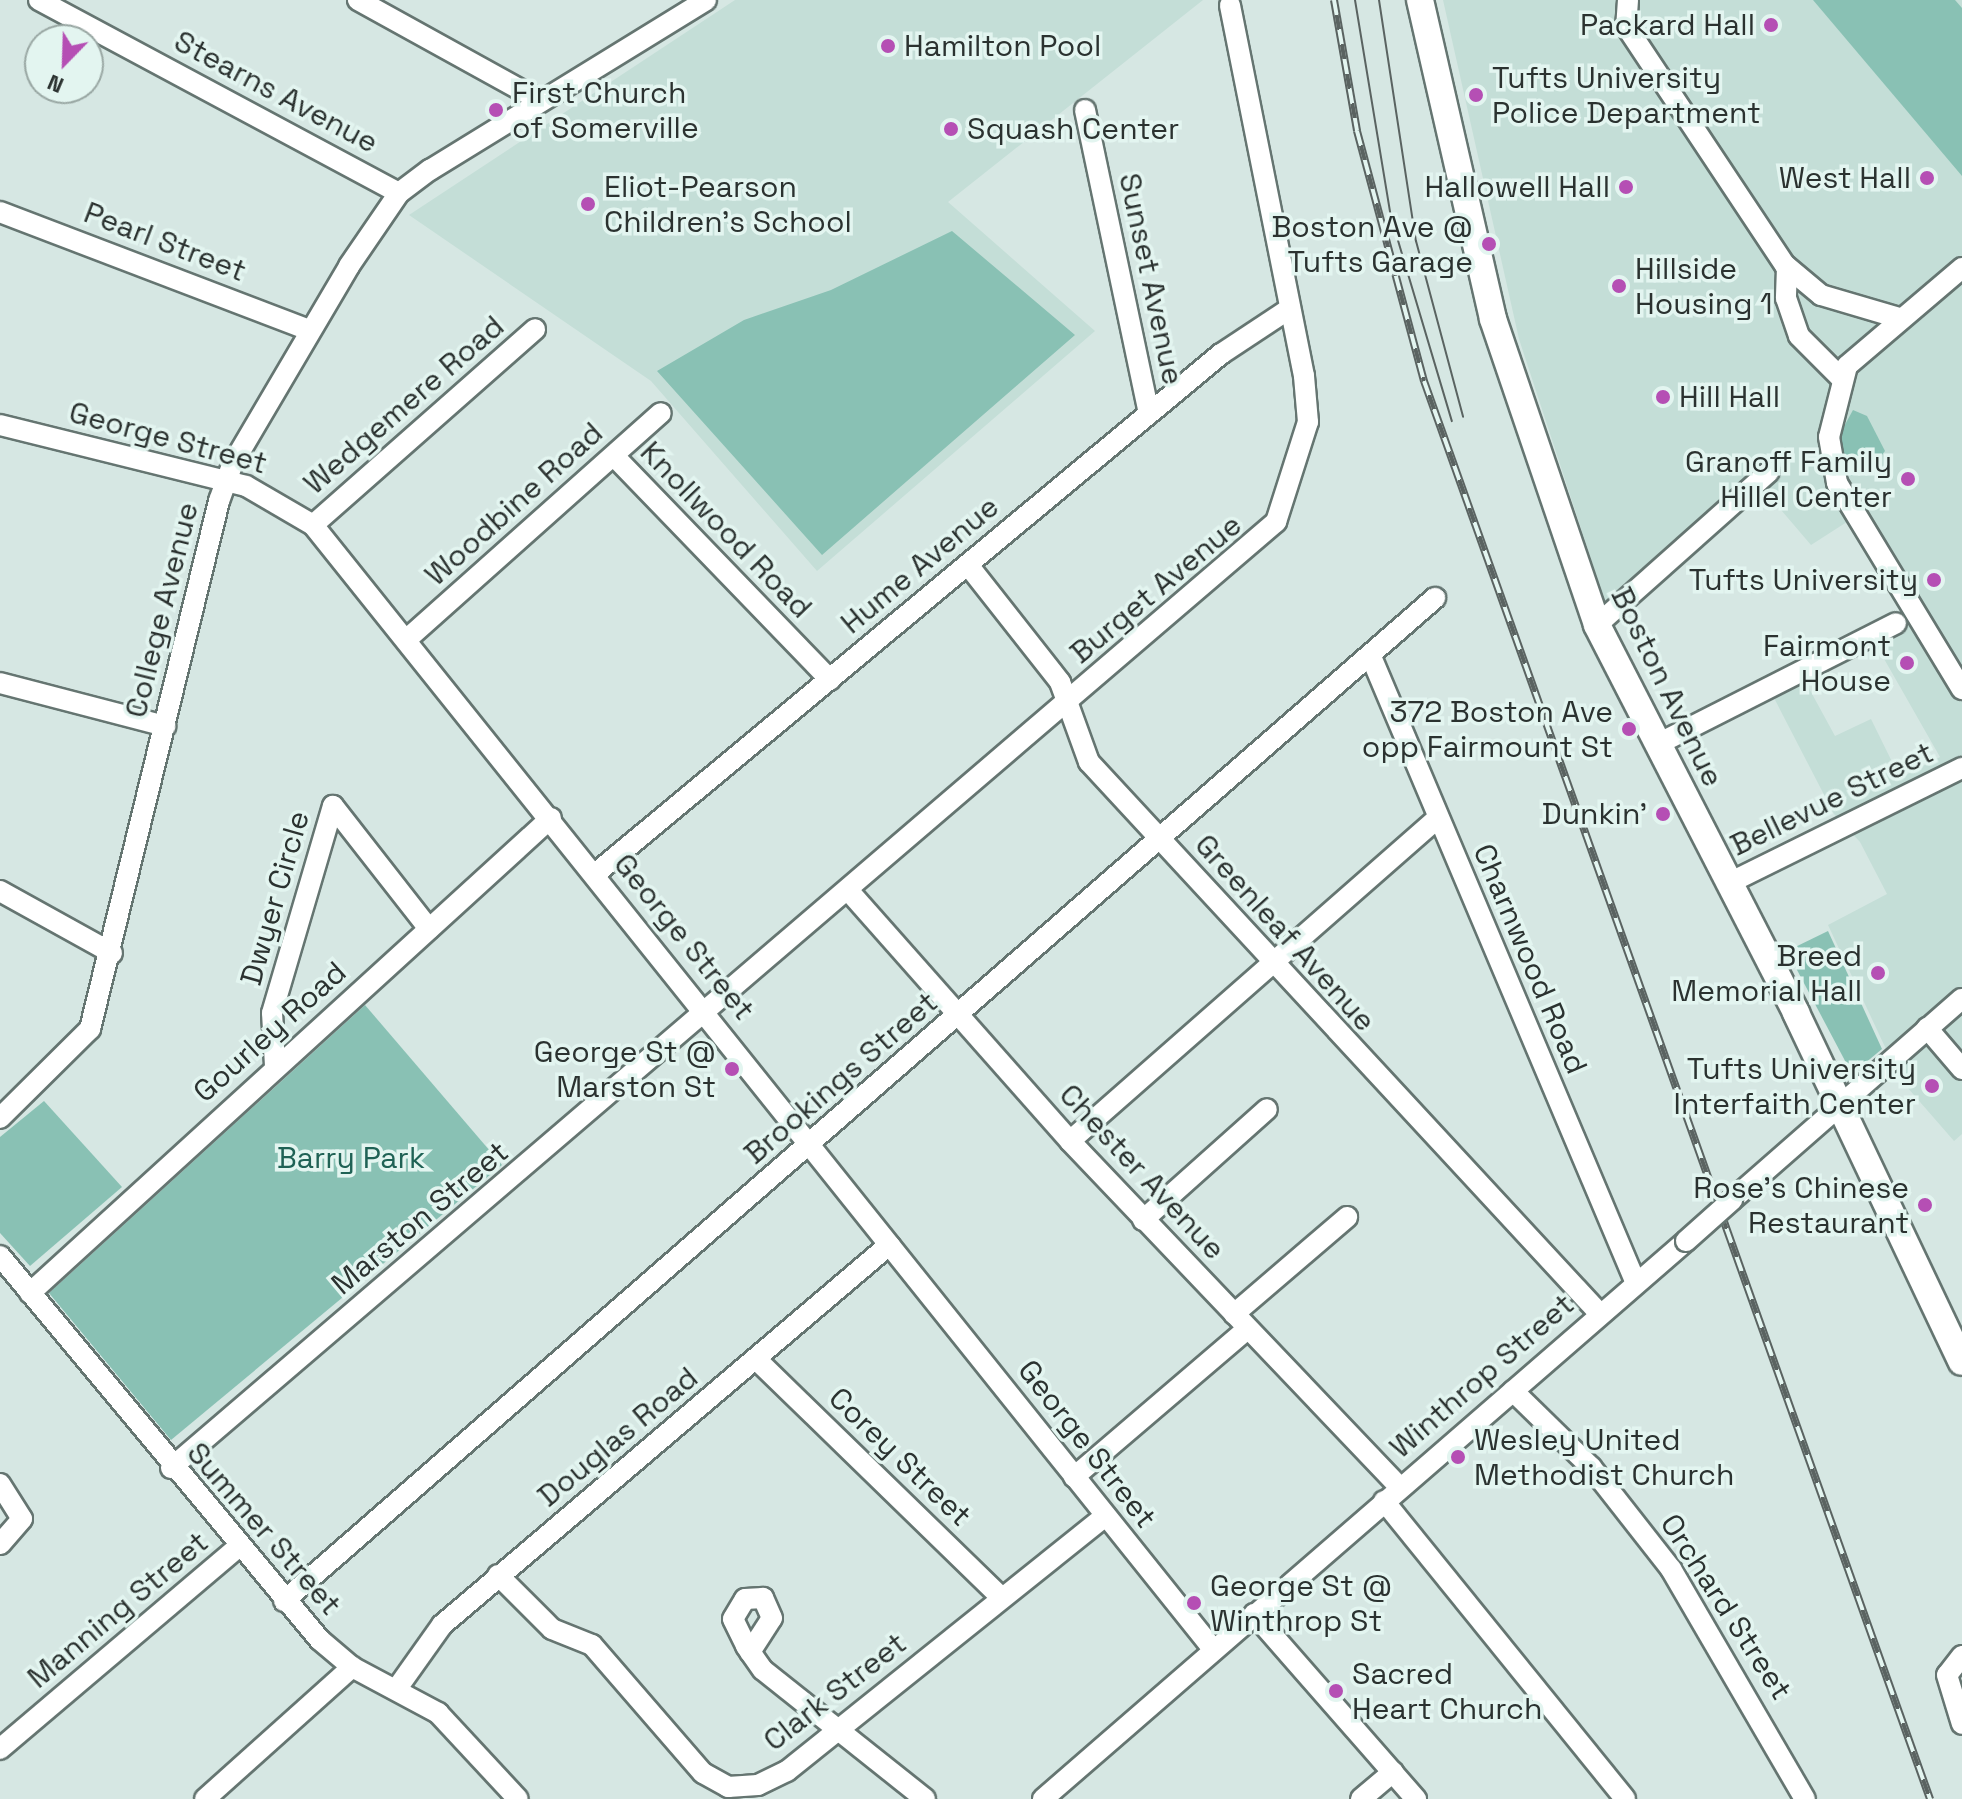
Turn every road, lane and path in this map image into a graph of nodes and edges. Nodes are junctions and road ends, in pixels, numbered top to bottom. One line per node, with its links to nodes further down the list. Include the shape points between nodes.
1 (39, 0): 11 (street, Stearns Avenue)
2 (358, 0): 9 (street)
3 (669, 0): 8 (street)
4 (706, 0): 8 (street, College Avenue)
5 (1420, 0): 30 (main road, Boston Avenue, via 1493,319)
6 (1628, 0): 13 (street, via 1626,26)
7 (1230, 5): 15 (street, Burget Avenue)
8 (687, 12): 9 (street, College Avenue)
9 (541, 101): 11 (street, College Avenue)
10 (1085, 110): 21 (street, Sunset Avenue)
11 (399, 193): 18 (street, College Avenue)
12 (0, 212): 18 (street, Pearl Street)
13 (1787, 267): 16 (street, via 1832,300); 19 (street, via 1786,298 1799,336)
14 (1962, 268): 16 (street)
15 (1289, 309): 21 (street, Hume Avenue); 36 (street, Burget Avenue, via 1308,422 1276,522)
16 (1899, 318): 19 (street)
17 (535, 329): 26 (street, Wedgemere Road)
18 (309, 330): 25 (street, College Avenue)
19 (1842, 379): 35 (street, via 1829,437 1837,483)
20 (661, 413): 23 (street, Woodbine Road)
21 (1149, 413): 27 (street, Hume Avenue)
22 (0, 425): 25 (street, George Street)
23 (614, 456): 31 (street, Woodbine Road); 33 (street, Knollwood Road)
24 (1769, 472): 30 (street)
25 (226, 481): 26 (street, George Street, via 281,501); 37 (street, College Avenue)
26 (313, 525): 31 (street, George Street)
27 (968, 565): 33 (street, Hume Avenue); 36 (street, Greenleaf Avenue, via 1060,682)
28 (1435, 598): 32 (street, Brookings Street)
29 (1896, 623): 38 (street)
30 (1597, 625): 38 (main road, Boston Avenue)
31 (406, 640): 40 (street, George Street)
32 (1372, 659): 41 (street, Charnwood Road); 42 (street, Brookings Street)
33 (830, 680): 43 (street, Hume Avenue)
34 (0, 683): 37 (street)
35 (1962, 689)
36 (1068, 705): 42 (street, Greenleaf Avenue, via 1089,762); 45 (street, Burget Avenue)
37 (165, 726): 48 (street, College Avenue)
38 (1656, 745): 44 (main road, Boston Avenue)
39 (1962, 768): 44 (street, Bellevue Street)
40 (551, 818): 43 (street, George Street); 47 (street, Gourley Road)
41 (1437, 819): 49 (street); 66 (street, Charnwood Road)
42 (1160, 839): 49 (street, Greenleaf Avenue); 52 (street, Brookings Street)
43 (595, 874): 51 (street, George Street)
44 (1729, 883): 56 (main road, Boston Avenue)
45 (848, 890): 51 (street, Burget Avenue); 52 (street, Chester Avenue)
46 (0, 891): 48 (street)
47 (429, 929): 54 (street, Gourley Road); 54 (street, Dwyer Circle, via 333,806 272,1013)
48 (112, 953): 58 (street, College Avenue, via 90,1029)
49 (1268, 963): 59 (street); 68 (street, Greenleaf Avenue)
50 (1962, 999): 53 (street, Winthrop Street)
51 (708, 1014): 60 (street, George Street); 73 (street, Marston Street)
52 (959, 1016): 59 (street, Chester Avenue); 60 (street, Brookings Street)
53 (1927, 1028): 55 (street); 56 (street, Winthrop Street)
54 (275, 1066): 67 (street, Gourley Road)
55 (1962, 1069)
56 (1839, 1107): 66 (street, Winthrop Street, bridge); 71 (main road, Boston Avenue)
57 (1267, 1109): 62 (street)
58 (0, 1118)
59 (1070, 1141): 62 (street, Chester Avenue)
60 (812, 1148): 63 (street, George Street); 82 (street, Brookings Street)
61 (1347, 1217): 69 (street)
62 (1143, 1220): 69 (street, Chester Avenue)
63 (889, 1245): 70 (street, Douglas Road); 74 (street, George Street)
64 (0, 1256): 65 (street, Summer Street)
65 (7, 1279): 67 (street, Summer Street)
66 (1635, 1281): 68 (street, Winthrop Street)
67 (30, 1293): 73 (street, Summer Street)
68 (1599, 1313): 72 (street, Winthrop Street)
69 (1240, 1322): 74 (street); 76 (street, Chester Avenue)
70 (757, 1360): 80 (street, Douglas Road); 81 (street, Corey Street)
71 (1962, 1362)
72 (1513, 1391): 76 (street, Winthrop Street); 100 (street, Orchard Street, via 1591,1467 1671,1569)
73 (171, 1468): 79 (street, Summer Street)
74 (1074, 1477): 77 (street, George Street)
75 (0, 1484): 78 (street, via 22,1519)
76 (1392, 1494): 83 (street, Winthrop Street); 99 (street, Chester Avenue)
77 (1105, 1516): 81 (street, Clark Street); 84 (street, George Street)
78 (0, 1544)
79 (237, 1548): 82 (street, Summer Street); 91 (street, Manning Street)
80 (498, 1575): 88 (street, Douglas Road, via 442,1625); 90 (street, Clark Street, via 552,1629 592,1645 703,1773 728,1787 787,1771)
81 (1001, 1597): 90 (street, Clark Street)
82 (284, 1601): 87 (street, Summer Street)
83 (1254, 1614): 84 (street, Winthrop Street); 92 (street)
84 (1212, 1648): 96 (street, Winthrop Street)
85 (750, 1652): 90 (street)
86 (1962, 1656): 89 (street, via 1947,1675)
87 (352, 1667): 88 (street, Summer Street); 94 (street)
88 (398, 1687): 93 (street, Summer Street, via 438,1713)
89 (1962, 1724)
90 (833, 1731): 95 (street)
91 (0, 1749)
92 (1393, 1772): 97 (street); 98 (street)
93 (507, 1795)
94 (205, 1799)
95 (925, 1799)
96 (1043, 1799)
97 (1361, 1799)
98 (1416, 1799)
99 (1625, 1799)
100 (1805, 1799)

